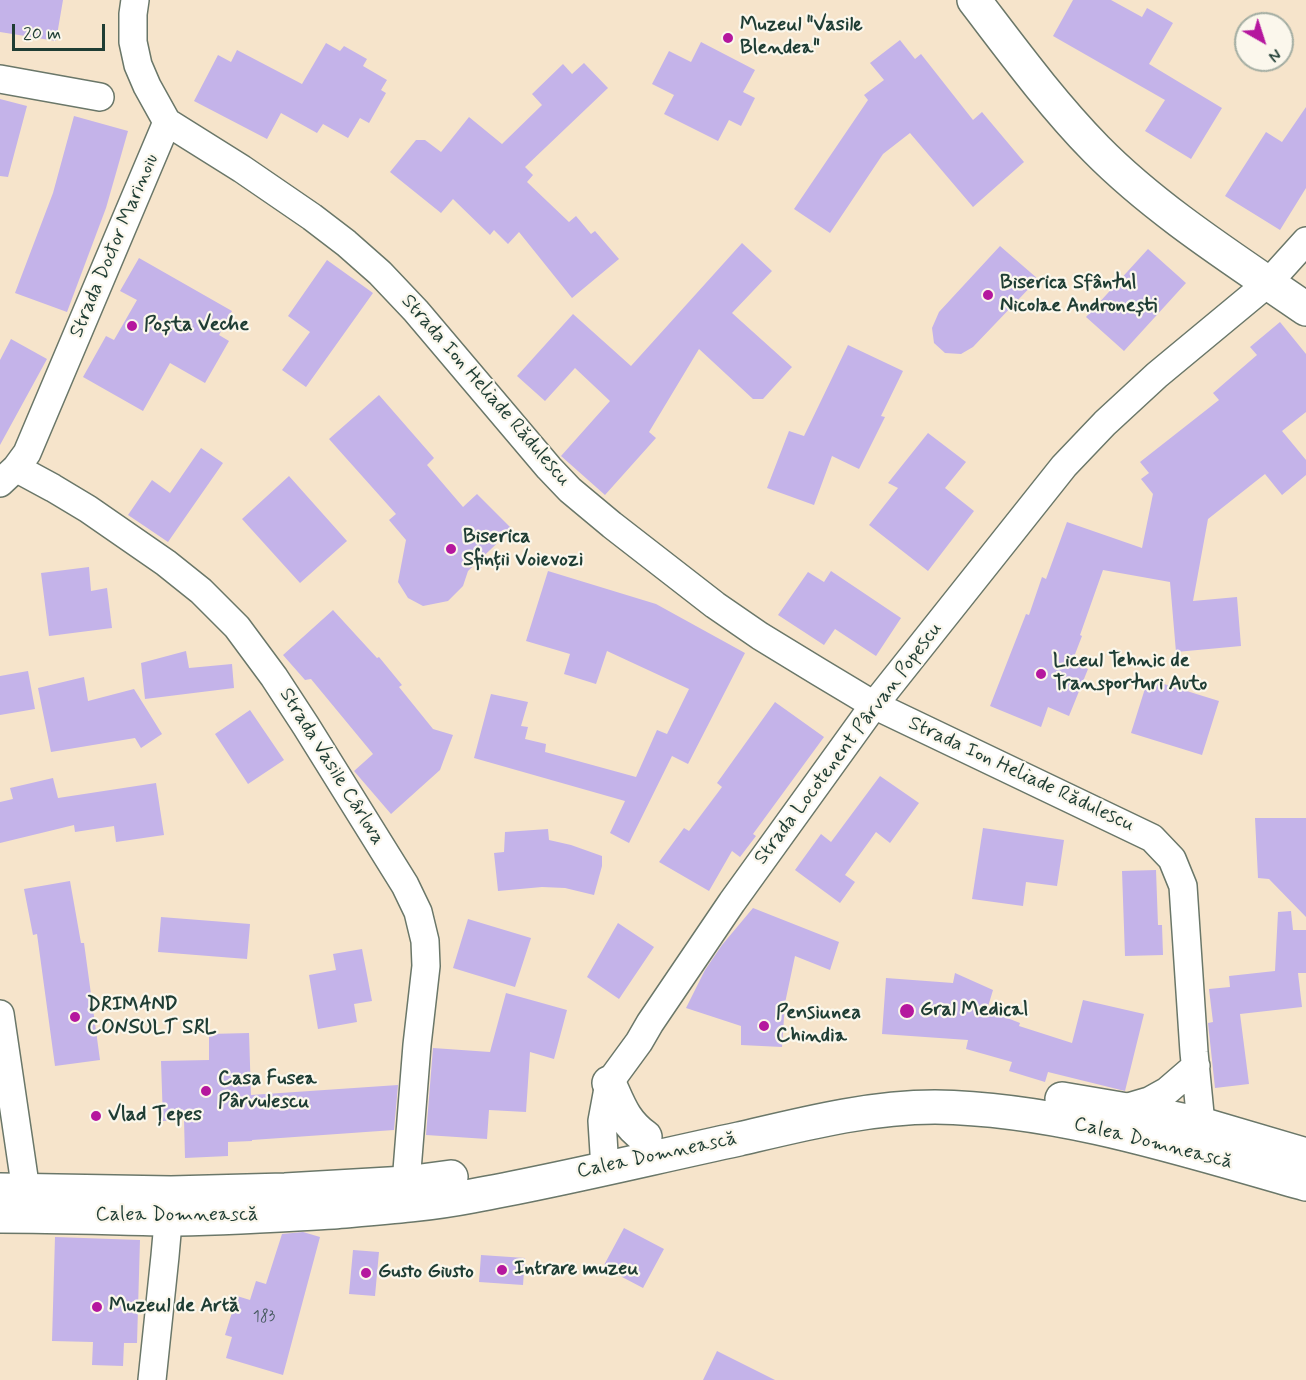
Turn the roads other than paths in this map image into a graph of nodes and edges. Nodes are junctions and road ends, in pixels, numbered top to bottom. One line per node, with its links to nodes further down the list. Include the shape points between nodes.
1 (135, 0): 5 (street, via 133,42 138,65)
2 (974, 0): 7 (main road, via 1095,148 1146,194)
3 (0, 80): 4 (street)
4 (100, 98)
5 (167, 122): 9 (street, Strada Doctor Marinoiu, via 27,453); 10 (street, Strada Ion Heliade Rădulescu, via 312,217 372,266 416,310 570,490 724,611)
6 (1306, 241): 7 (street, Strada Locotenent Pârvan Popescu)
7 (1268, 283): 8 (main road); 10 (street, Strada Locotenent Pârvan Popescu, via 1157,375 1064,466)
8 (1306, 309)
9 (8, 475): 19 (street, Strada Vasile Cârlova, via 53,488 88,509 166,563 237,627 274,676 405,885 418,912 426,966)
10 (874, 705): 12 (street, Strada Ion Heliade Rădulescu, via 1152,838 1172,859 1183,886); 13 (street, Strada Locotenent Pârvan Popescu, via 732,902)
11 (0, 1014): 21 (street)
12 (1196, 1066): 14 (street, via 1167,1091); 16 (street, Strada Ion Heliade Rădulescu)
13 (609, 1083): 15 (main road, via 624,1116); 18 (street, Strada Locotenent Pârvan Popescu, via 602,1121)
14 (1122, 1109): 15 (main road, Calea Domnească, via 984,1087 936,1084 874,1089); 16 (main road, Calea Domnească)
15 (645, 1137): 18 (main road, Calea Domnească)
16 (1200, 1139): 17 (main road); 18 (main road, Calea Domnească, via 982,1109 934,1107 812,1122); 20 (main road, Calea Domnească)
17 (1306, 1155)
18 (604, 1158): 19 (main road, Calea Domnească); 22 (main road, Calea Domnească, via 474,1196 405,1207 287,1215)
19 (406, 1183): 22 (main road, Calea Domnească, via 285,1190)
20 (1306, 1184)
21 (13, 1203): 22 (main road, Calea Domnească)
22 (170, 1206): 23 (street)
23 (152, 1380)

